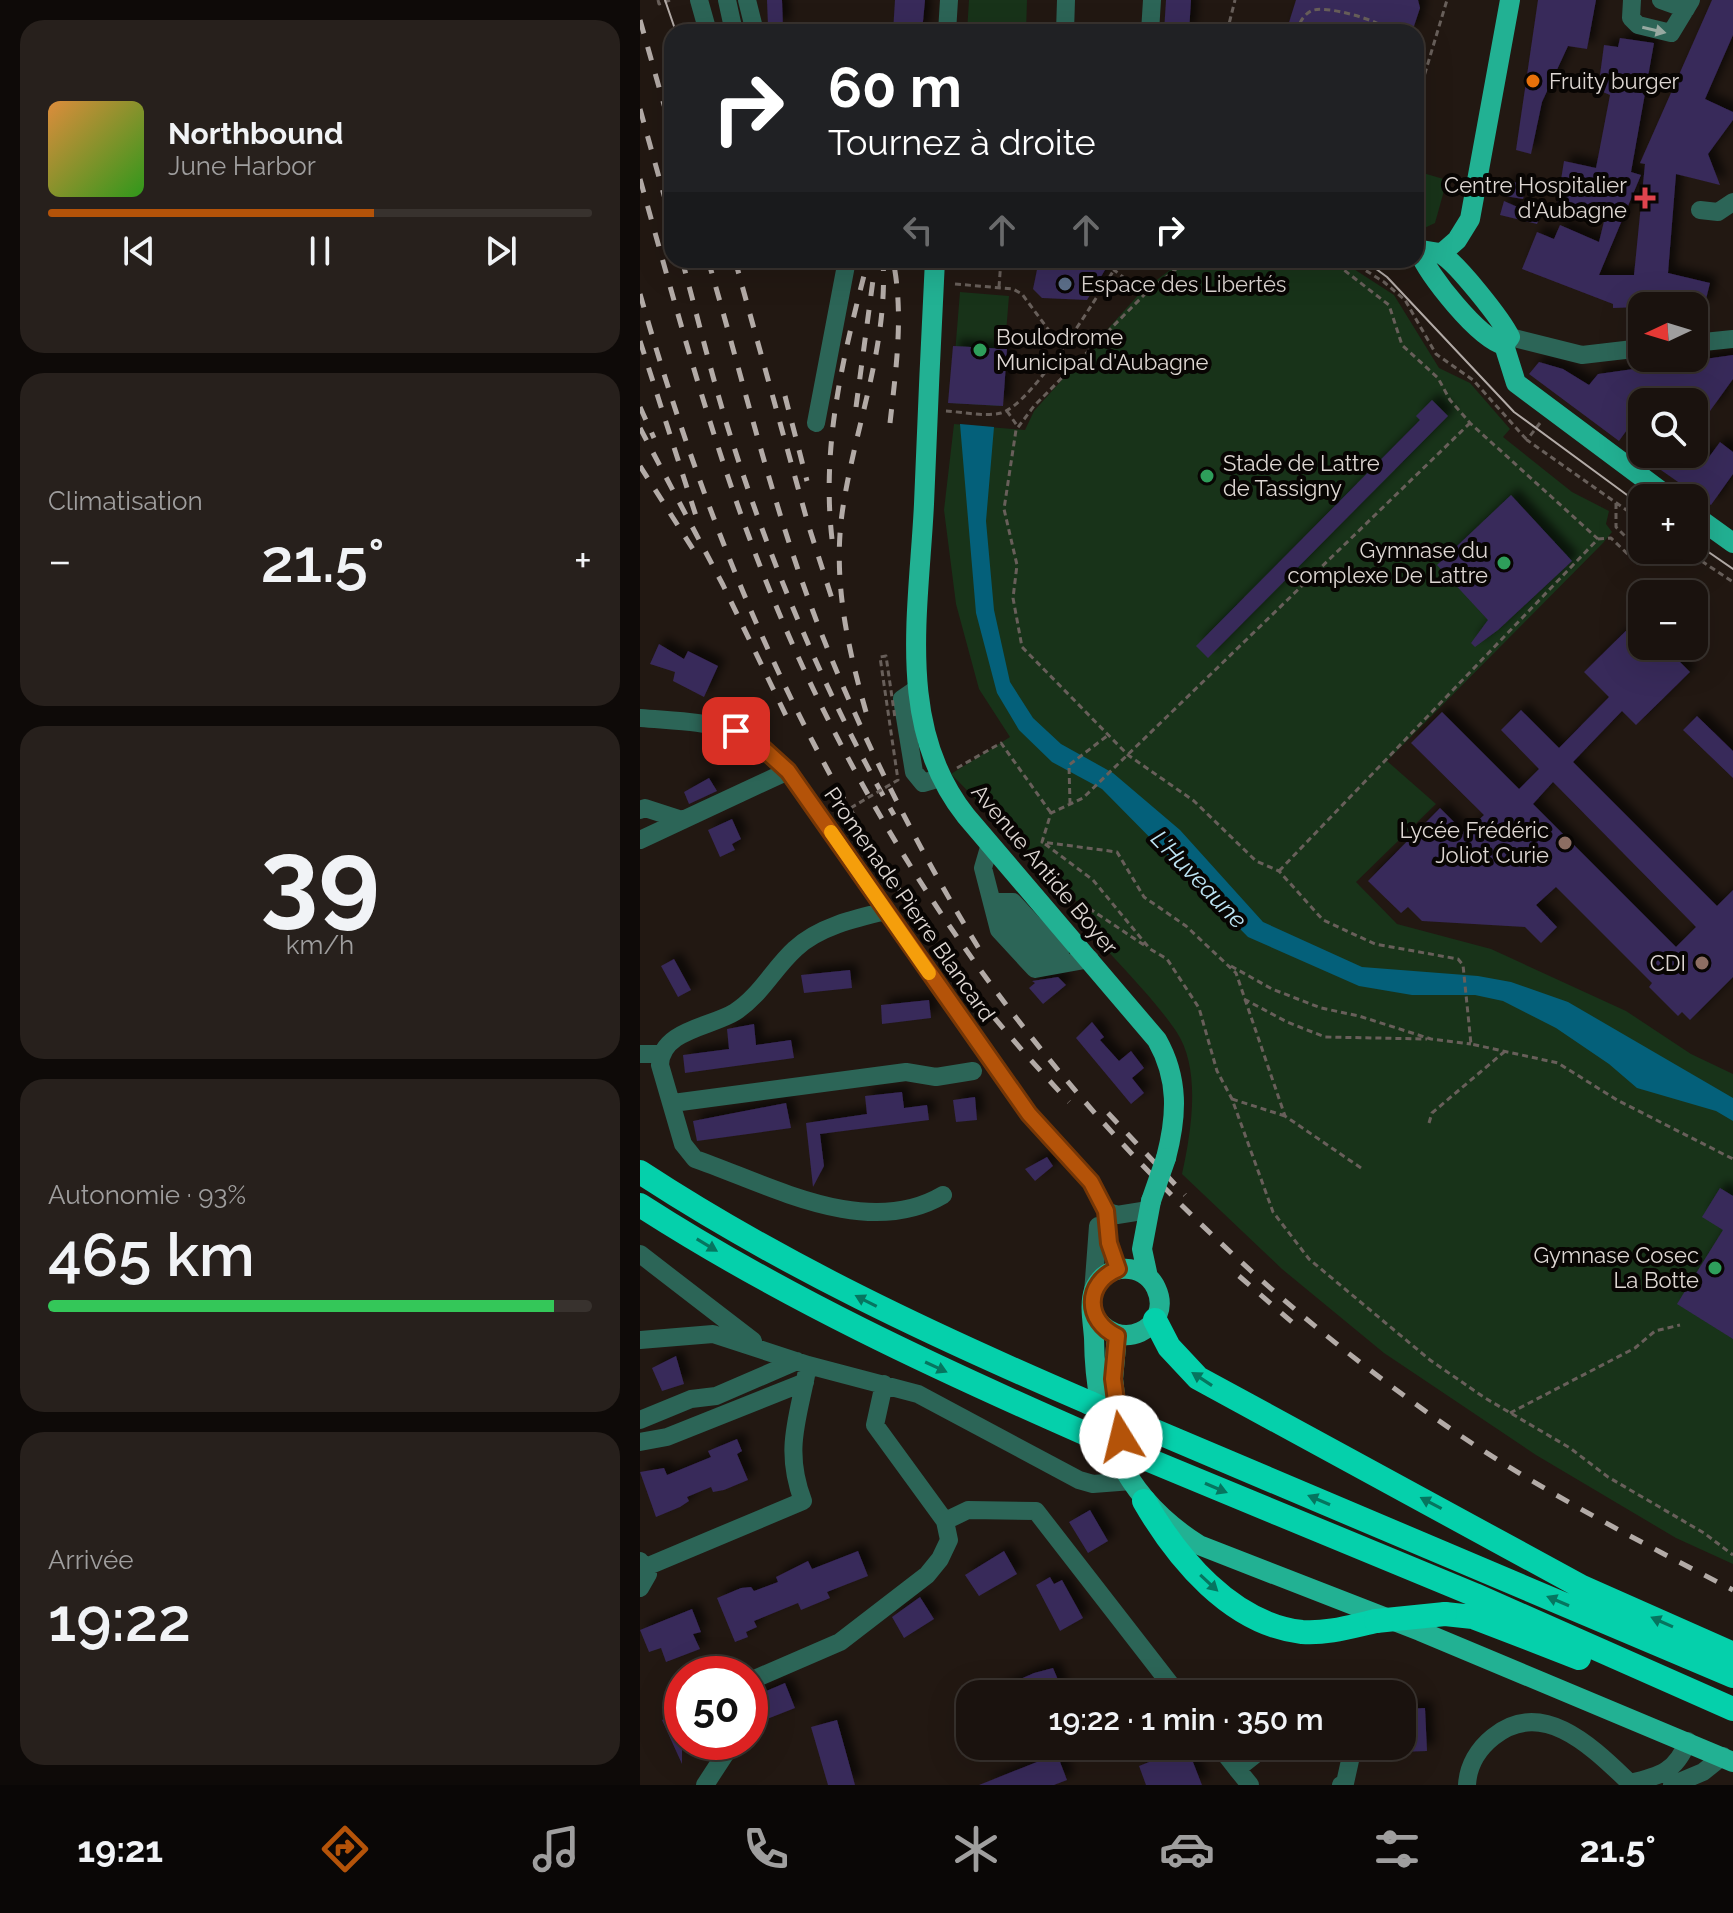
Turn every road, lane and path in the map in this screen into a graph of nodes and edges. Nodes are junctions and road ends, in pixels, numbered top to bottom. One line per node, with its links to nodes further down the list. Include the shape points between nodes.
1 (658, 0): 2 (path)
2 (670, 0)
3 (699, 0): 16 (street)
4 (727, 0): 17 (street)
5 (747, 0): 18 (street)
6 (949, 0): 19 (street)
7 (1066, 0): 20 (street)
8 (1152, 0): 21 (street)
9 (1235, 0): 22 (path)
10 (1439, 0): 14 (path)
11 (1510, 0): 29 (main road, via 1470,219)
12 (1632, 0): 15 (street, one-way to 15, via 1631,18 1664,33 1676,29)
13 (1661, 0): 15 (street)
14 (1446, 1): 25 (path)
15 (1688, 4)
16 (706, 24)
17 (732, 24)
18 (753, 24)
19 (948, 24)
20 (1065, 24)
21 (1150, 24)
22 (1229, 24)
23 (1300, 24): 24 (path, via 1320,8)
24 (1380, 24)
25 (1424, 76)
26 (1733, 202): 27 (street, via 1718,212)
27 (1700, 210)
28 (1424, 251): 29 (main road)
29 (1441, 254): 44 (main road, via 1503,321)
30 (1424, 264): 44 (main road, via 1492,342)
31 (845, 268): 51 (street)
32 (935, 268): 70 (main road, Avenue Antide Boyer, via 915,643 929,749)
33 (1000, 268): 41 (path)
34 (1178, 268): 42 (path)
35 (1342, 268): 40 (path)
36 (1362, 268): 54 (path, via 1405,300 1436,354 1473,380)
37 (1114, 270): 42 (path); 46 (path)
38 (1368, 277): 40 (path)
39 (955, 284): 41 (path)
40 (1366, 285): 52 (path, via 1389,305 1402,345 1438,378)
41 (999, 287): 46 (path, via 1022,294)
42 (1145, 294): 53 (path)
43 (1733, 339): 45 (street)
44 (1507, 341): 47 (street, via 1582,355); 50 (main road, via 1516,383)
45 (1708, 342)
46 (1062, 349): 49 (path)
47 (1628, 350)
48 (946, 411): 49 (path)
49 (1007, 411): 53 (path)
50 (1550, 411): 54 (path); 55 (main road)
51 (816, 423)
52 (1470, 423): 59 (path); 68 (path)
53 (1018, 427): 67 (path, via 1004,509 1017,565 1013,598 1022,647)
54 (1527, 440): 56 (path)
55 (1651, 484)
56 (1616, 503): 57 (path); 60 (path, via 1616,527)
57 (1628, 511)
58 (1708, 525): 61 (main road)
59 (1598, 539): 62 (path, via 1611,538); 79 (path)
60 (1628, 539)
61 (1733, 543)
62 (1628, 554)
63 (1706, 564): 64 (path)
64 (1733, 582)
65 (640, 718): 69 (street, Promenade Pierre Blancard, via 736,731)
66 (895, 718): 73 (path, bridge, via 886,656 880,657 898,780)
67 (1107, 736): 68 (path); 71 (path, via 1069,765)
68 (1128, 755): 71 (path); 79 (path, via 1194,801 1256,861)
69 (788, 771): 75 (street); 80 (street, Promenade Pierre Blancard)
70 (940, 778): 74 (path, via 1001,743); 78 (main road, Avenue Antide Boyer)
71 (1070, 804): 74 (path)
72 (640, 810): 75 (street)
73 (842, 813)
74 (1051, 813): 77 (path)
75 (682, 820): 76 (street)
76 (640, 840)
77 (1042, 842): 82 (path, via 1093,880); 84 (path, via 1117,852 1144,897)
78 (990, 844): 81 (main road, Avenue Antide Boyer); 83 (street, via 983,868 993,902 1052,965)
79 (1279, 871): 87 (path, via 1323,920 1375,944 1458,959 1470,1009)
80 (886, 911): 90 (street, via 835,926 797,947 734,1013 670,1042); 99 (street, Promenade Pierre Blancard, via 1029,1114)
81 (1056, 920): 82 (path, via 1087,907); 83 (main road, Avenue Antide Boyer)
82 (1150, 949): 92 (path, via 1167,959 1199,1008 1217,1071)
83 (1090, 959): 102 (main road, Avenue Antide Boyer, bridge, via 1148,1027 1169,1066 1175,1113 1166,1158)
84 (1224, 962): 85 (path, via 1236,973); 86 (path, via 1321,1008)
85 (1244, 999): 86 (path, via 1325,1037); 94 (path)
86 (1431, 1039): 87 (path)
87 (1471, 1044): 88 (path)
88 (1505, 1051): 95 (path, via 1432,1113); 96 (path, via 1558,1063 1617,1100)
89 (640, 1054): 90 (street)
90 (660, 1054): 93 (street)
91 (973, 1071): 93 (street, via 936,1077 906,1072)
92 (1232, 1099): 94 (path); 115 (path, via 1273,1212 1309,1259 1430,1360)
93 (673, 1103): 100 (street, via 683,1144 695,1159 835,1208 898,1211)
94 (1285, 1116): 97 (path)
95 (1429, 1123)
96 (1733, 1159)
97 (1361, 1168)
98 (640, 1172): 125 (highway, one-way to 98, bridge, via 930,1334 824,1280)
99 (1097, 1191): 103 (street, Promenade Pierre Blancard); 107 (street)
100 (943, 1195)
101 (640, 1205): 127 (highway, one-way to 127, bridge, via 802,1300 929,1365)
102 (1147, 1206): 103 (street, via 1117,1215); 105 (main road, Avenue Antide Boyer); 106 (main road, Avenue Antide Boyer, via 1151,1215 1142,1249)
103 (1106, 1211): 105 (street, Promenade Pierre Blancard, via 1109,1243)
104 (640, 1254): 112 (street)
105 (1119, 1269): 106 (main road); 107 (main road, via 1102,1278)
106 (1148, 1277): 108 (main road, via 1159,1298)
107 (1093, 1303): 110 (main road, via 1099,1323); 118 (main road, via 1102,1419 1114,1456)
108 (1155, 1320): 110 (main road, via 1138,1334); 123 (highway, one-way to 108, via 1582,1587 1198,1378 1169,1347)
109 (1680, 1325): 115 (path, via 1655,1331 1635,1348)
110 (1117, 1336): 118 (main road, via 1117,1417)
111 (640, 1340): 112 (street, via 713,1334)
112 (761, 1348): 113 (street)
113 (804, 1369): 114 (street); 116 (street, via 691,1399); 117 (street, via 667,1437); 121 (street, via 791,1451 803,1501)
114 (884, 1384): 118 (street, via 942,1405 1079,1480); 119 (street, via 875,1425)
115 (1510, 1413): 120 (path)
116 (640, 1420)
117 (640, 1442)
118 (1138, 1491): 128 (highway, one-way to 128, bridge, via 1167,1540 1213,1588 1267,1623 1303,1632 1445,1614 1473,1617); 129 (main road, via 1164,1520 1199,1545)
119 (945, 1521): 124 (street, via 949,1540 927,1575 840,1642); 126 (street, via 968,1510 1036,1511)
120 (1733, 1555)
121 (643, 1564): 122 (street, via 646,1581)
122 (640, 1588)
123 (1733, 1654)
124 (768, 1673)
125 (1733, 1676)
126 (1167, 1680)
127 (1733, 1709)
128 (1733, 1723)
129 (1688, 1741): 130 (main road); 136 (street, via 1668,1773)
130 (1728, 1759): 141 (street)
131 (721, 1760): 137 (street)
132 (1230, 1760): 135 (street)
133 (1248, 1760): 135 (street)
134 (1350, 1760): 139 (street)
135 (1237, 1769): 138 (street)
136 (1635, 1784): 140 (street, via 1574,1735 1544,1722 1500,1731 1485,1743)
137 (705, 1785)
138 (1250, 1785)
139 (1341, 1785)
140 (1467, 1785)
141 (1672, 1785)

